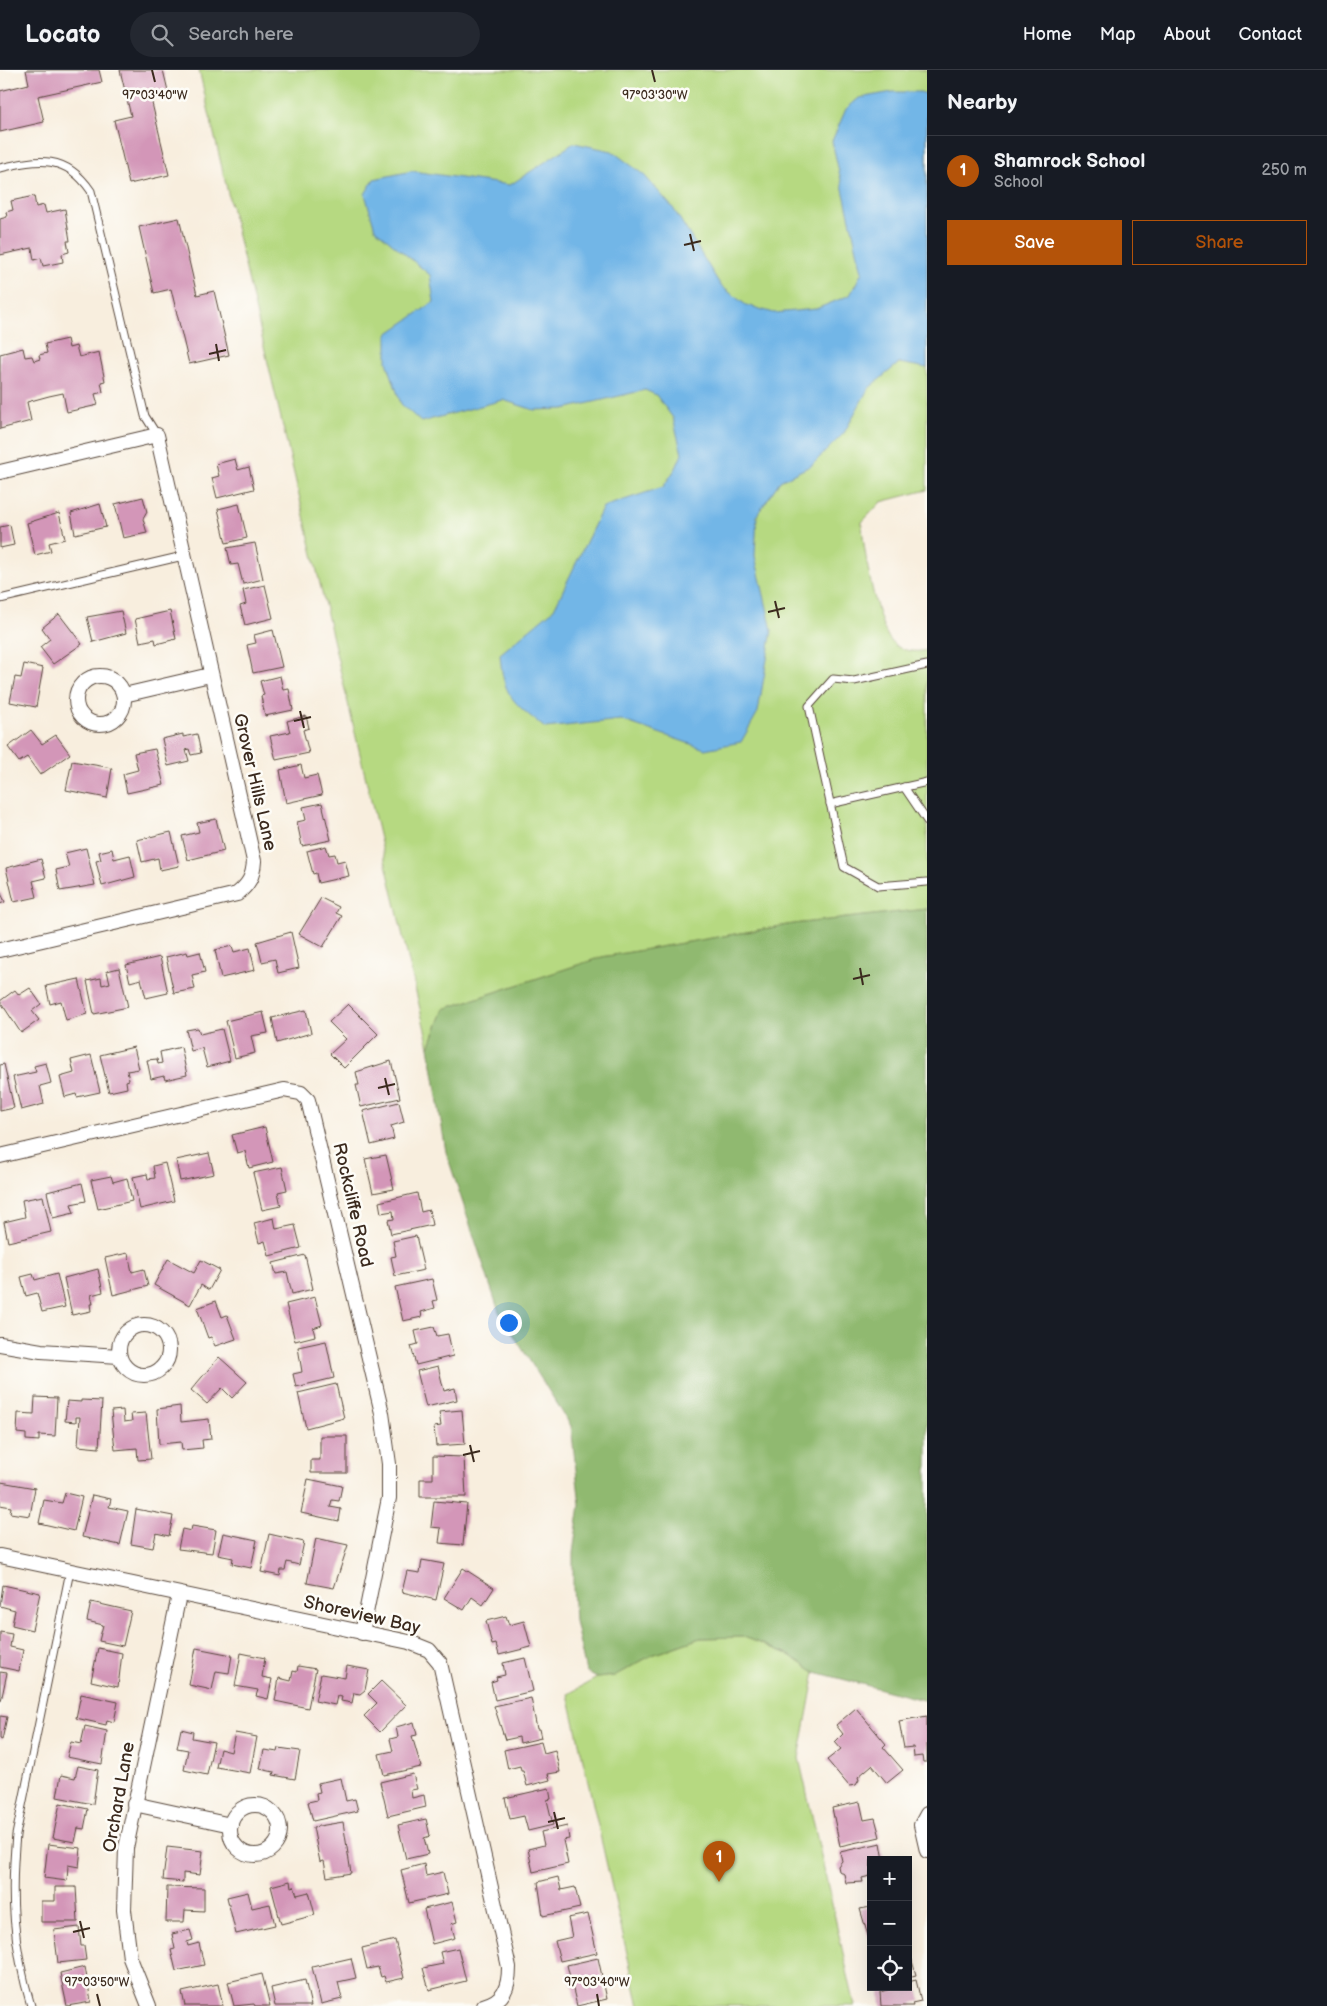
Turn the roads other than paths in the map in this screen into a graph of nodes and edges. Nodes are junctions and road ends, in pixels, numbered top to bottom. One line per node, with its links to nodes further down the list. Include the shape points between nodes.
1 (0, 168): 2 (lane, via 32,160 50,161 81,177 91,191 146,416)
2 (157, 435): 3 (street); 4 (street, Grover Hills Lane)
3 (0, 472)
4 (184, 556): 5 (lane); 7 (street, Grover Hills Lane)
5 (0, 599)
6 (927, 665): 11 (lane, via 854,681 832,679 809,706)
7 (210, 675): 8 (street); 14 (street, Grover Hills Lane, via 254,862 254,875 247,886 237,894 219,899)
8 (124, 694)
9 (927, 782): 10 (lane)
10 (904, 787): 11 (lane); 12 (lane)
11 (830, 804): 13 (lane, via 844,867 878,886)
12 (927, 820)
13 (927, 882)
14 (0, 950)
15 (0, 1156): 21 (street, Rockcliffe Road, via 284,1090 301,1093 308,1100 382,1413 389,1464 389,1498)
16 (0, 1344): 17 (street, via 41,1351)
17 (119, 1356)
18 (0, 1556): 19 (street, Shoreview Bay)
19 (70, 1571): 20 (street, Shoreview Bay); 26 (lane, via 16,1835 13,1864 16,1943)
20 (179, 1595): 21 (street, Shoreview Bay); 22 (street, Orchard Lane)
21 (362, 1633): 28 (street, Shoreview Bay, via 409,1642 429,1650 440,1663 509,1967 509,1985 501,1997)
22 (134, 1804): 24 (street); 27 (street, Orchard Lane, via 126,1848 124,1910 130,1958)
23 (927, 1814): 25 (street, via 921,1825)
24 (231, 1825)
25 (927, 1851)
26 (31, 2006)
27 (149, 2006)
28 (483, 2006)

